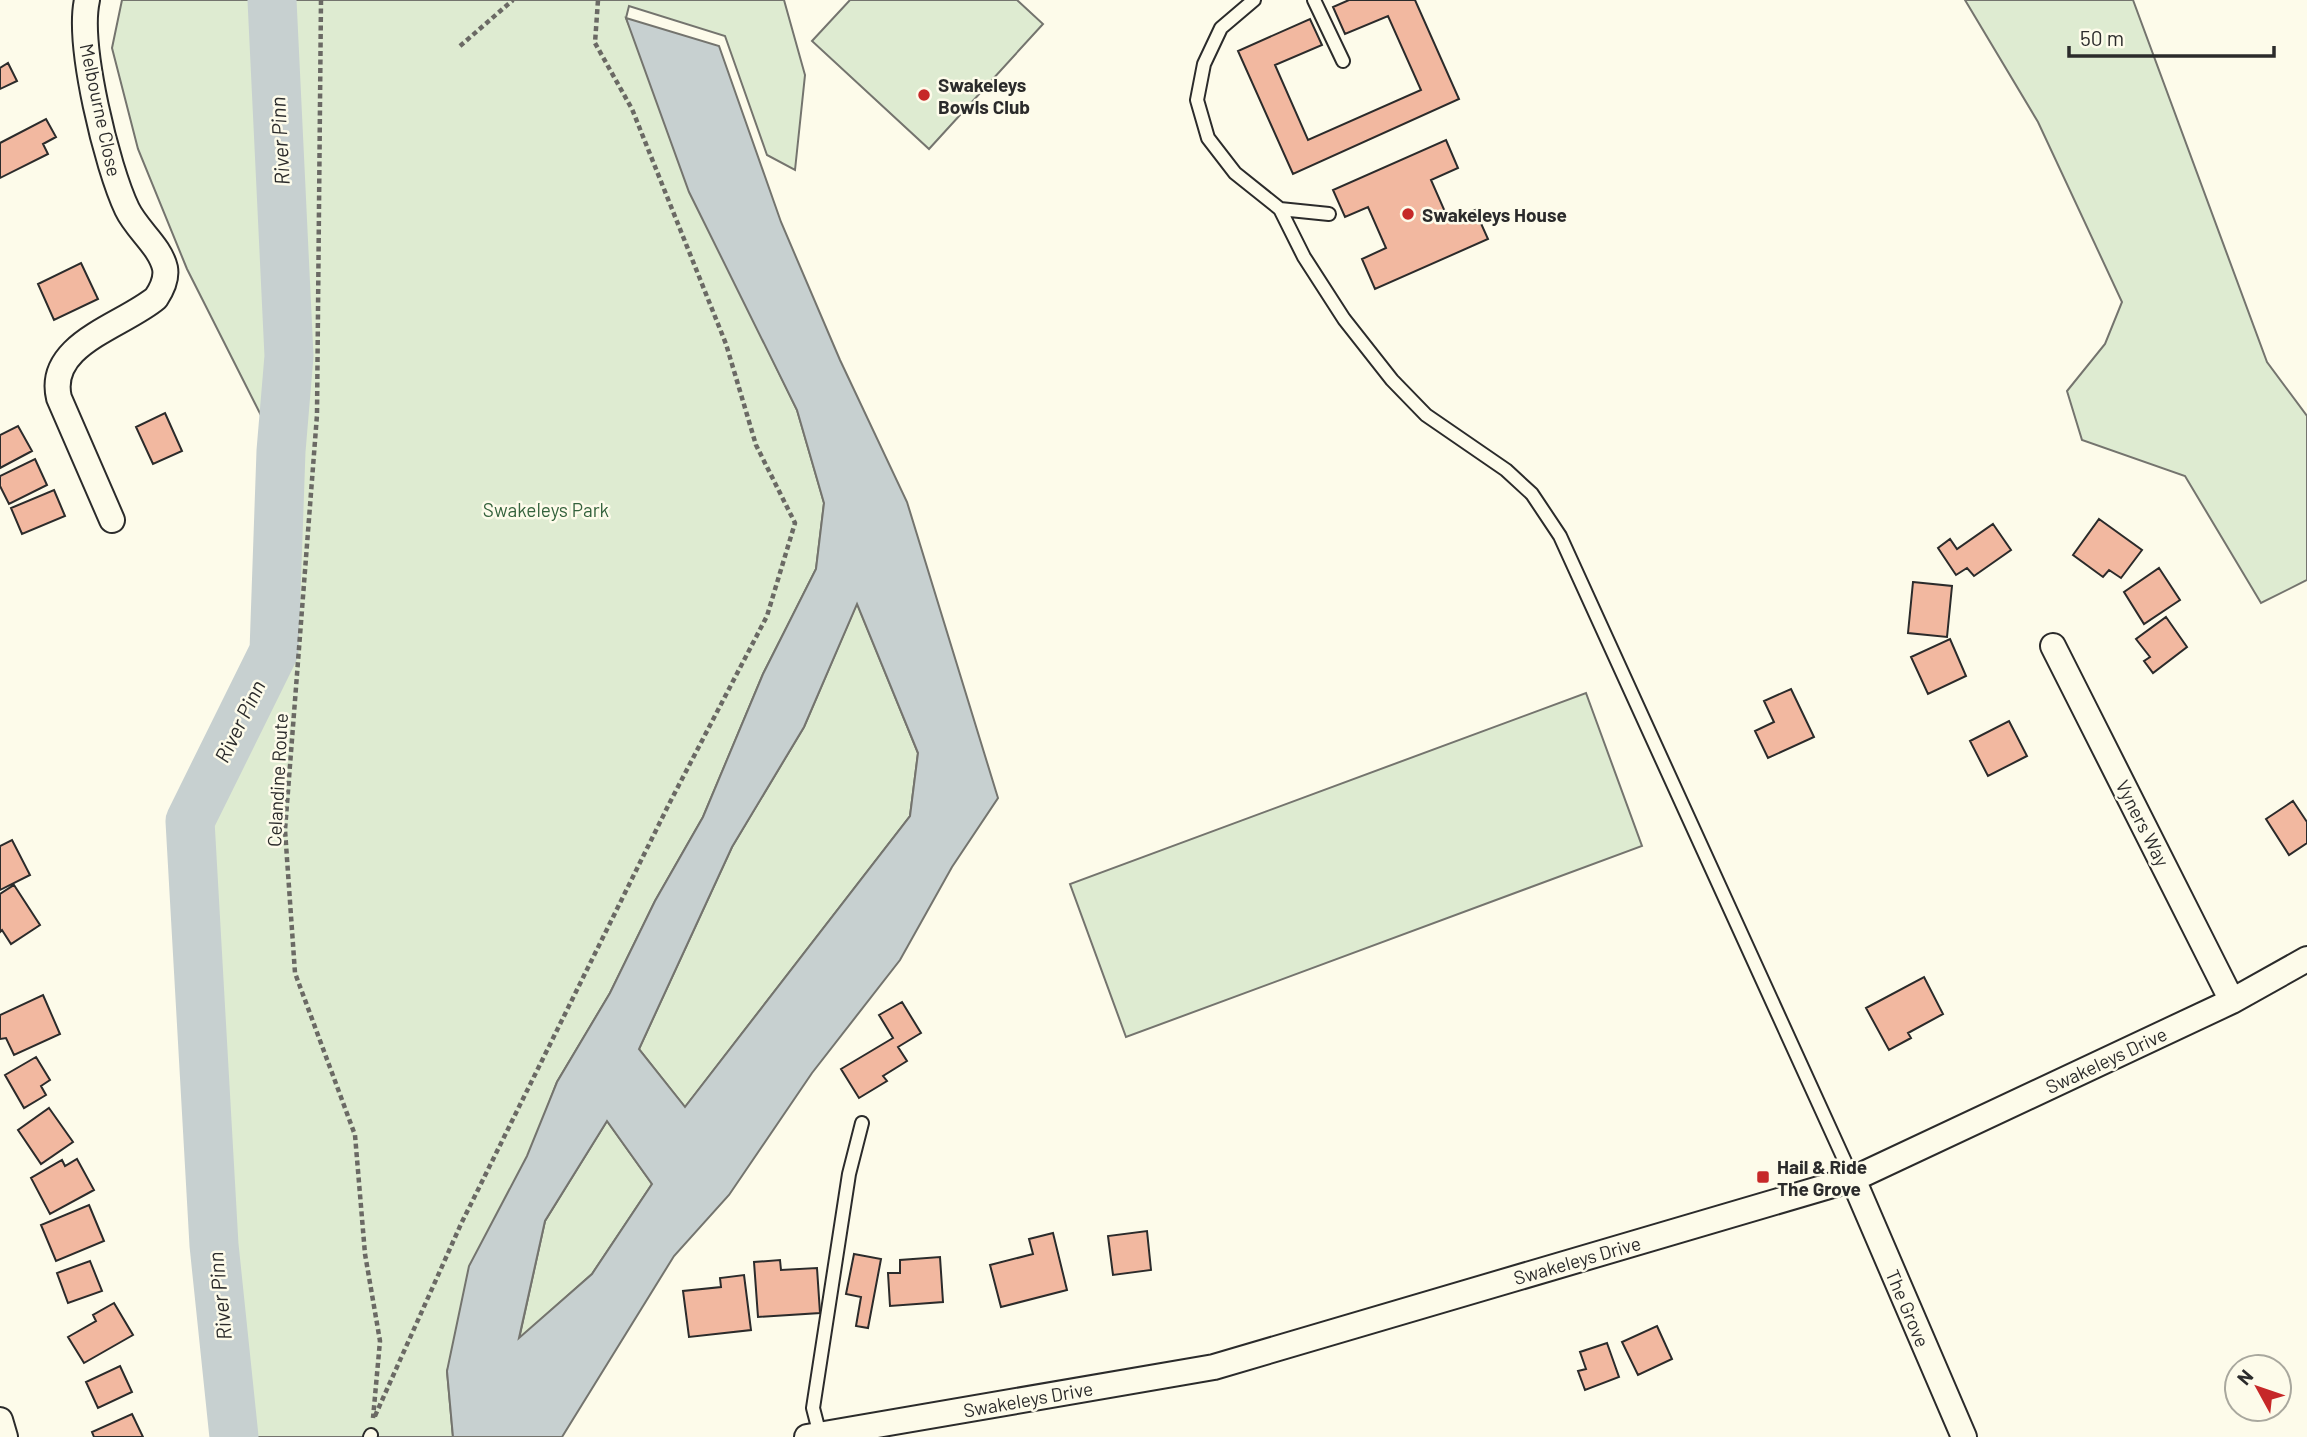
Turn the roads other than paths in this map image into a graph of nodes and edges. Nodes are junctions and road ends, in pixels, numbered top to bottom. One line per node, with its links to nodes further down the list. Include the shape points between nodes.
1 (87, 0): 7 (street, Melbourne Close, via 87,57 116,183 128,212 165,269 163,289 156,298 73,351 55,384)
2 (1254, 0): 5 (lane, via 1222,28 1204,64 1197,100 1208,138 1235,173)
3 (1314, 0): 4 (lane)
4 (1343, 61)
5 (1280, 209): 6 (lane); 12 (lane, via 1311,268 1392,380 1426,415 1506,470 1532,494 1560,536)
6 (1329, 214)
7 (112, 520)
8 (2053, 646): 10 (street, Vyners Way)
9 (2307, 959): 10 (street, Swakeleys Drive)
10 (2232, 1001): 12 (street, Swakeleys Drive)
11 (862, 1123): 14 (lane, via 849,1174 813,1408)
12 (1853, 1179): 14 (street, Swakeleys Drive, via 1214,1367); 16 (street, The Grove)
13 (0, 1420): 15 (street)
14 (814, 1436)
15 (5, 1437)
16 (1964, 1437)

